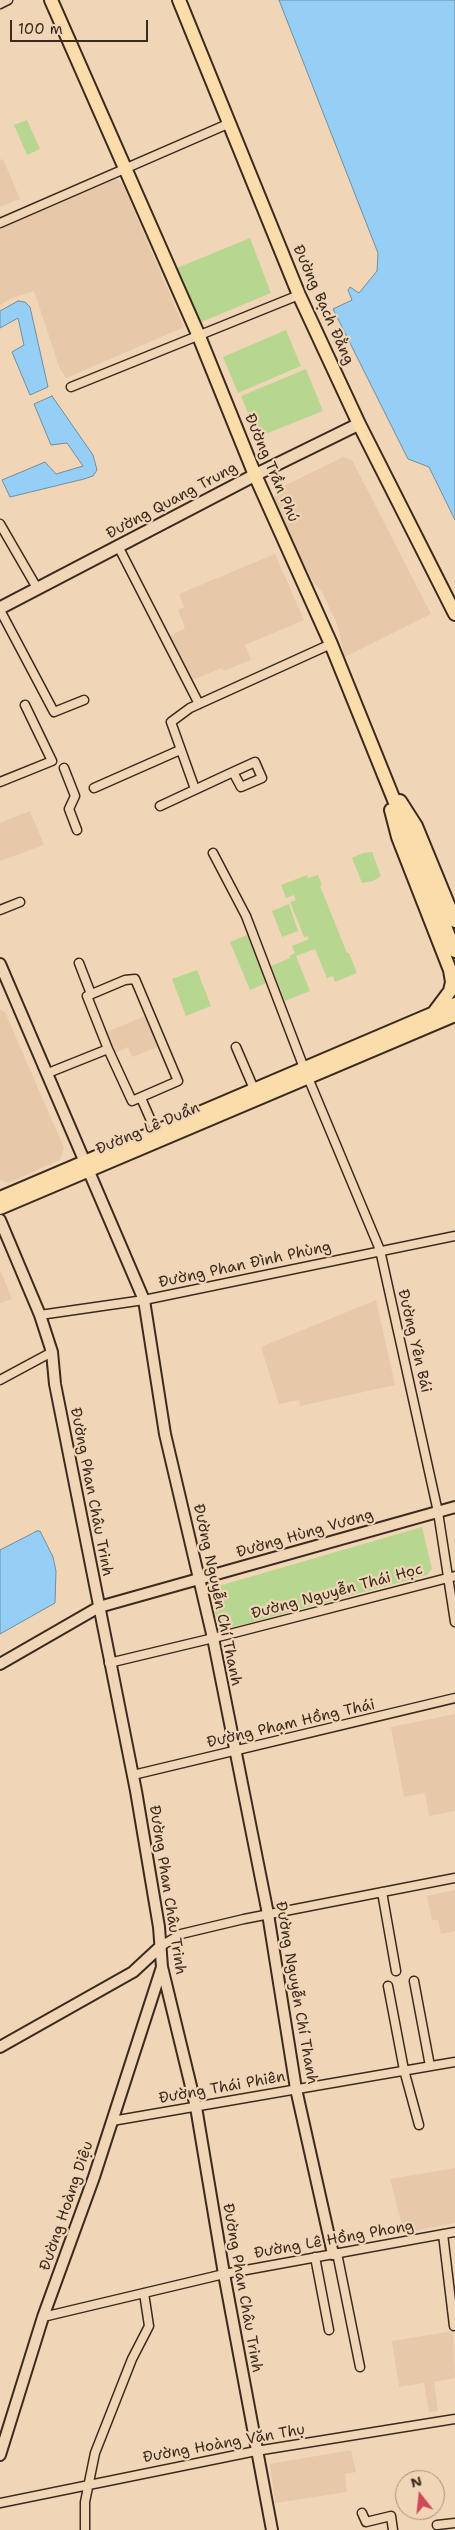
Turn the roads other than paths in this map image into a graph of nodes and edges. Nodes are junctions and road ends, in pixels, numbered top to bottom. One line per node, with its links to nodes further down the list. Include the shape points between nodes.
1 (8, 0): 4 (street)
2 (51, 0): 6 (main road, Đường Trần Phú)
3 (179, 0): 5 (main road, Đường Bạch Đằng)
4 (0, 4)
5 (230, 123): 6 (street); 8 (main road, Đường Bạch Đằng)
6 (125, 168): 7 (street); 9 (main road, Đường Trần Phú)
7 (0, 223)
8 (299, 295): 9 (street); 11 (main road, Đường Bạch Đằng)
9 (198, 334): 10 (street); 12 (main road, Đường Trần Phú)
10 (71, 386)
11 (359, 424): 12 (main road, Đường Quang Trung); 17 (main road, Đường Bạch Đằng)
12 (255, 475): 14 (main road, Đường Quang Trung); 18 (main road, Đường Trần Phú)
13 (0, 524): 15 (street)
14 (118, 546): 15 (main road, Đường Quang Trung); 20 (street)
15 (37, 588): 16 (main road, Đường Quang Trung)
16 (0, 609): 19 (street, via 54,712)
17 (455, 614)
18 (331, 644): 20 (street); 24 (main road, Đường Trần Phú)
19 (84, 700)
20 (199, 704): 22 (street, via 171,722)
21 (25, 705): 26 (street, via 52,761)
22 (180, 750): 27 (street); 28 (street)
23 (64, 768): 30 (street, via 75,796 69,809)
24 (382, 771): 34 (main road, via 416,826); 35 (main road, Đường Trần Phú); 42 (main road, via 398,837 450,970 449,995)
25 (233, 772): 28 (street)
26 (0, 782)
27 (94, 788)
28 (195, 789): 29 (street)
29 (160, 806)
30 (77, 830)
31 (212, 853): 47 (street, Đường Yên Bái, via 246,916)
32 (20, 902): 33 (street)
33 (0, 910)
34 (455, 921)
35 (455, 951)
36 (79, 963): 39 (street)
37 (0, 964): 38 (street, Đường Nguyễn Chí Thanh)
38 (4, 986): 46 (street, Đường Nguyễn Chí Thanh)
39 (89, 995): 45 (street); 49 (street, via 135,979 178,1081)
40 (455, 1004): 42 (main road, Đường Lê Duẩn)
41 (455, 1015): 42 (main road, Đường Lê Duẩn)
42 (435, 1018): 43 (main road); 47 (main road, Đường Lê Duẩn)
43 (455, 1024)
44 (236, 1047): 48 (street)
45 (108, 1049): 46 (street); 49 (street, via 132,1101)
46 (48, 1073): 51 (street, Đường Nguyễn Chí Thanh)
47 (306, 1073): 48 (main road, Đường Lê Duẩn); 51 (main road, Đường Lê Duẩn); 56 (street, Đường Yên Bái)
48 (254, 1089): 50 (main road, Đường Lê Duẩn)
49 (141, 1098): 50 (street)
50 (156, 1132): 51 (main road, Đường Lê Duẩn)
51 (88, 1167): 52 (main road, Đường Lê Duẩn); 53 (main road, Đường Lê Duẩn); 57 (street, Đường Nguyễn Chí Thanh)
52 (0, 1198)
53 (0, 1208)
54 (0, 1220): 58 (street, Đường Phan Châu Trinh)
55 (455, 1236): 56 (street, Đường Phan Đình Phùng)
56 (380, 1250): 57 (street, Đường Phan Đình Phùng); 62 (street, Đường Yên Bái)
57 (144, 1300): 58 (street, Đường Phan Đình Phùng); 64 (street, Đường Nguyễn Chí Thanh, via 165,1434)
58 (40, 1315): 59 (street, Đường Phan Châu Trinh)
59 (52, 1352): 60 (street); 65 (street, Đường Phan Châu Trinh, via 55,1384)
60 (0, 1380)
61 (455, 1507): 62 (street, Đường Hùng Vương)
62 (438, 1512): 63 (street, Đường Yên Bái); 64 (street, Đường Hùng Vương)
63 (452, 1576): 66 (street, Đường Yên Bái); 67 (street, Đường Nguyễn Thái Học)
64 (200, 1579): 65 (street, Đường Hùng Vương); 67 (street, Đường Nguyễn Chí Thanh)
65 (99, 1607): 68 (street, Đường Phan Châu Trinh); 69 (street, Đường Hùng Vương)
66 (455, 1622)
67 (212, 1638): 68 (street, Đường Nguyễn Thái Học); 71 (street, Đường Nguyễn Chí Thanh)
68 (109, 1663): 72 (street, Đường Phan Châu Trinh)
69 (0, 1664)
70 (455, 1698): 71 (street, Đường Phạm Hồng Thái)
71 (234, 1752): 72 (street, Đường Phạm Hồng Thái); 75 (street, Đường Nguyễn Chí Thanh)
72 (133, 1775): 76 (street, Đường Phan Châu Trinh)
73 (455, 1878): 74 (street)
74 (382, 1892): 75 (street); 78 (street)
75 (268, 1914): 76 (street, via 181,1934); 87 (street, Đường Nguyễn Chí Thanh)
76 (162, 1946): 77 (street, Đường Phan Châu Trinh); 83 (street, via 133,1972)
77 (162, 1967): 81 (street, Đường Hoàng Diệu); 82 (street, Đường Phan Châu Trinh)
78 (396, 1971)
79 (414, 1981): 85 (street)
80 (388, 1986): 86 (street)
81 (152, 1998): 82 (street); 89 (street, Đường Hoàng Diệu)
82 (172, 2000): 88 (street, Đường Phan Châu Trinh)
83 (0, 2047)
84 (455, 2062): 85 (street, Đường Thái Phiên)
85 (430, 2066): 86 (street, Đường Thái Phiên)
86 (404, 2070): 87 (street, Đường Thái Phiên); 90 (street)
87 (296, 2089): 88 (street, Đường Thái Phiên); 93 (street, Đường Nguyễn Chí Thanh)
88 (196, 2107): 89 (street, Đường Thái Phiên); 95 (street, Đường Phan Châu Trinh)
89 (112, 2121): 97 (street, Đường Hoàng Diệu)
90 (418, 2124)
91 (455, 2232): 92 (street, Đường Lê Hồng Phong)
92 (443, 2234): 93 (street, Đường Lê Hồng Phong); 98 (street)
93 (335, 2253): 94 (street, Đường Lê Hồng Phong); 100 (street)
94 (315, 2257): 95 (street, Đường Lê Hồng Phong); 99 (street)
95 (224, 2274): 96 (street, Đường Lê Hồng Phong); 103 (street, Đường Phan Châu Trinh)
96 (144, 2293): 97 (street, Đường Lê Hồng Phong); 105 (street, via 149,2326 132,2359 98,2445)
97 (43, 2317): 102 (street, Đường Hoàng Diệu)
98 (454, 2326)
99 (328, 2330)
100 (360, 2367)
101 (455, 2420): 103 (street, Đường Hoàng Văn Thụ)
102 (4, 2423): 104 (street, Đường Hoàng Diệu)
103 (256, 2451): 105 (street, Đường Hoàng Văn Thụ); 111 (street, Đường Phan Châu Trinh)
104 (0, 2455)
105 (89, 2483): 106 (street, Đường Hoàng Văn Thụ); 110 (street)
106 (0, 2503)
107 (362, 2513): 112 (street, via 366,2522 391,2516)
108 (455, 2523): 109 (street)
109 (438, 2525)
110 (85, 2530)
111 (272, 2530)
112 (393, 2530)

